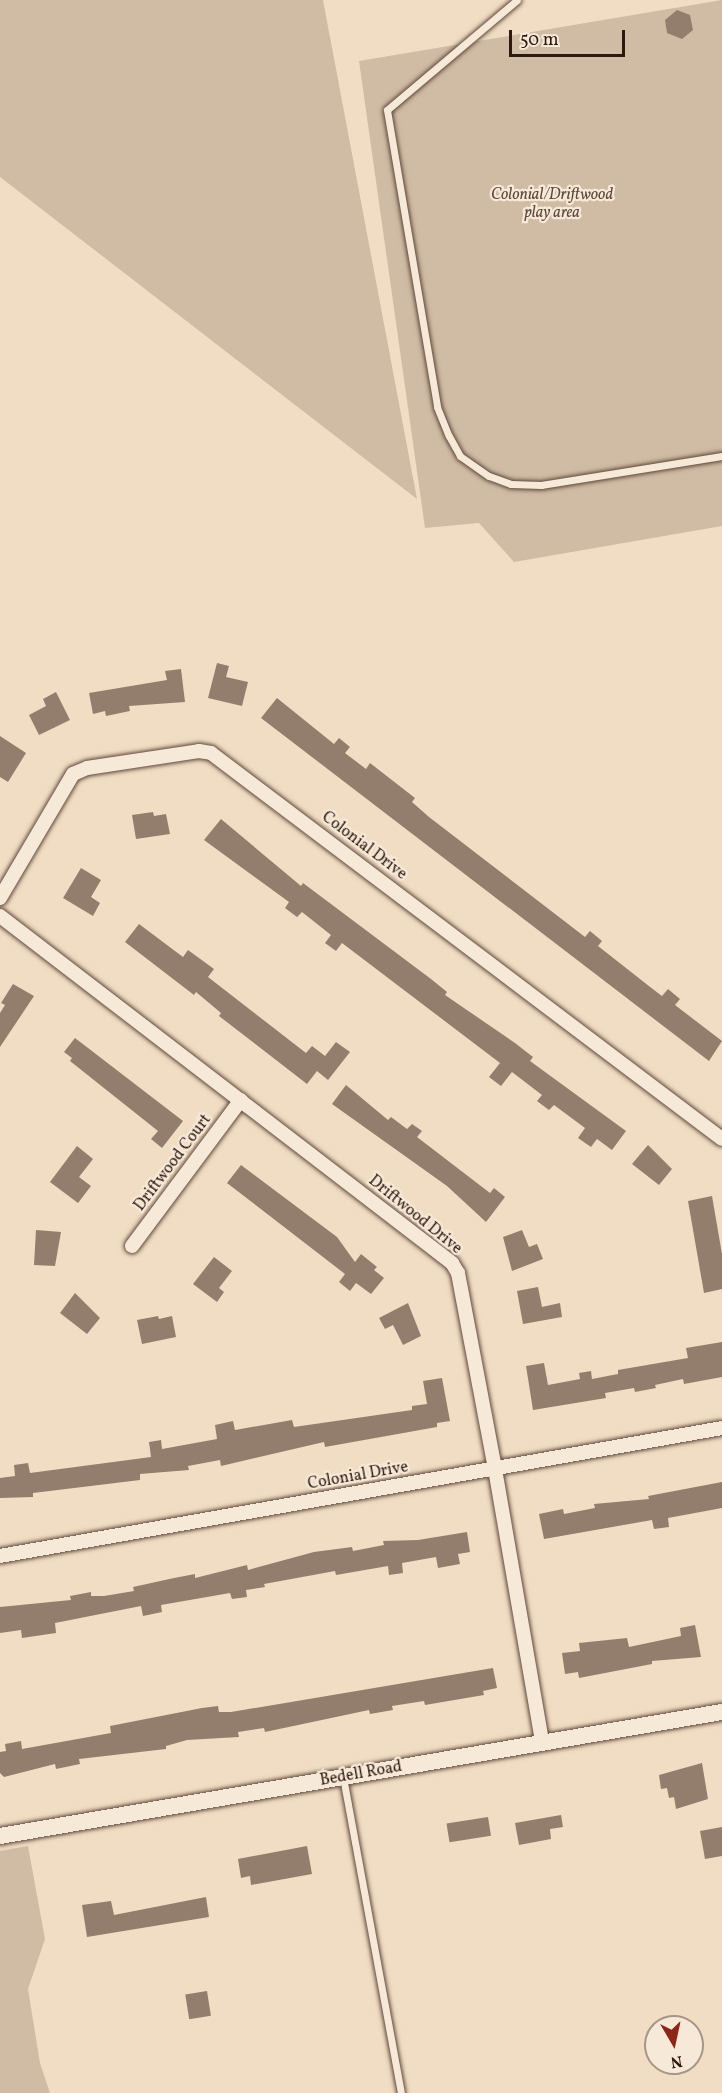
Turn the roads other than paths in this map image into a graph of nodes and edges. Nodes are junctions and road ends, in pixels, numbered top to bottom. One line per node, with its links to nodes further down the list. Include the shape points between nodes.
1 (518, 0): 2 (lane, via 387,110 436,407 460,456 489,476 511,484 542,485)
2 (722, 456)
3 (0, 898): 6 (street, Colonial Drive, via 73,774 98,766 199,751 211,753)
4 (0, 916): 5 (street, Driftwood Drive)
5 (241, 1100): 7 (street, Driftwood Court); 9 (street, Driftwood Drive, via 452,1263 458,1274)
6 (722, 1139)
7 (132, 1246)
8 (722, 1428): 9 (street, Colonial Drive)
9 (495, 1469): 10 (street, Colonial Drive); 12 (street, Driftwood Drive)
10 (0, 1556)
11 (722, 1712): 12 (street, Bedell Road)
12 (542, 1742): 13 (street, Bedell Road)
13 (343, 1777): 14 (street, Bedell Road); 15 (lane)
14 (0, 1836)
15 (401, 2093)

